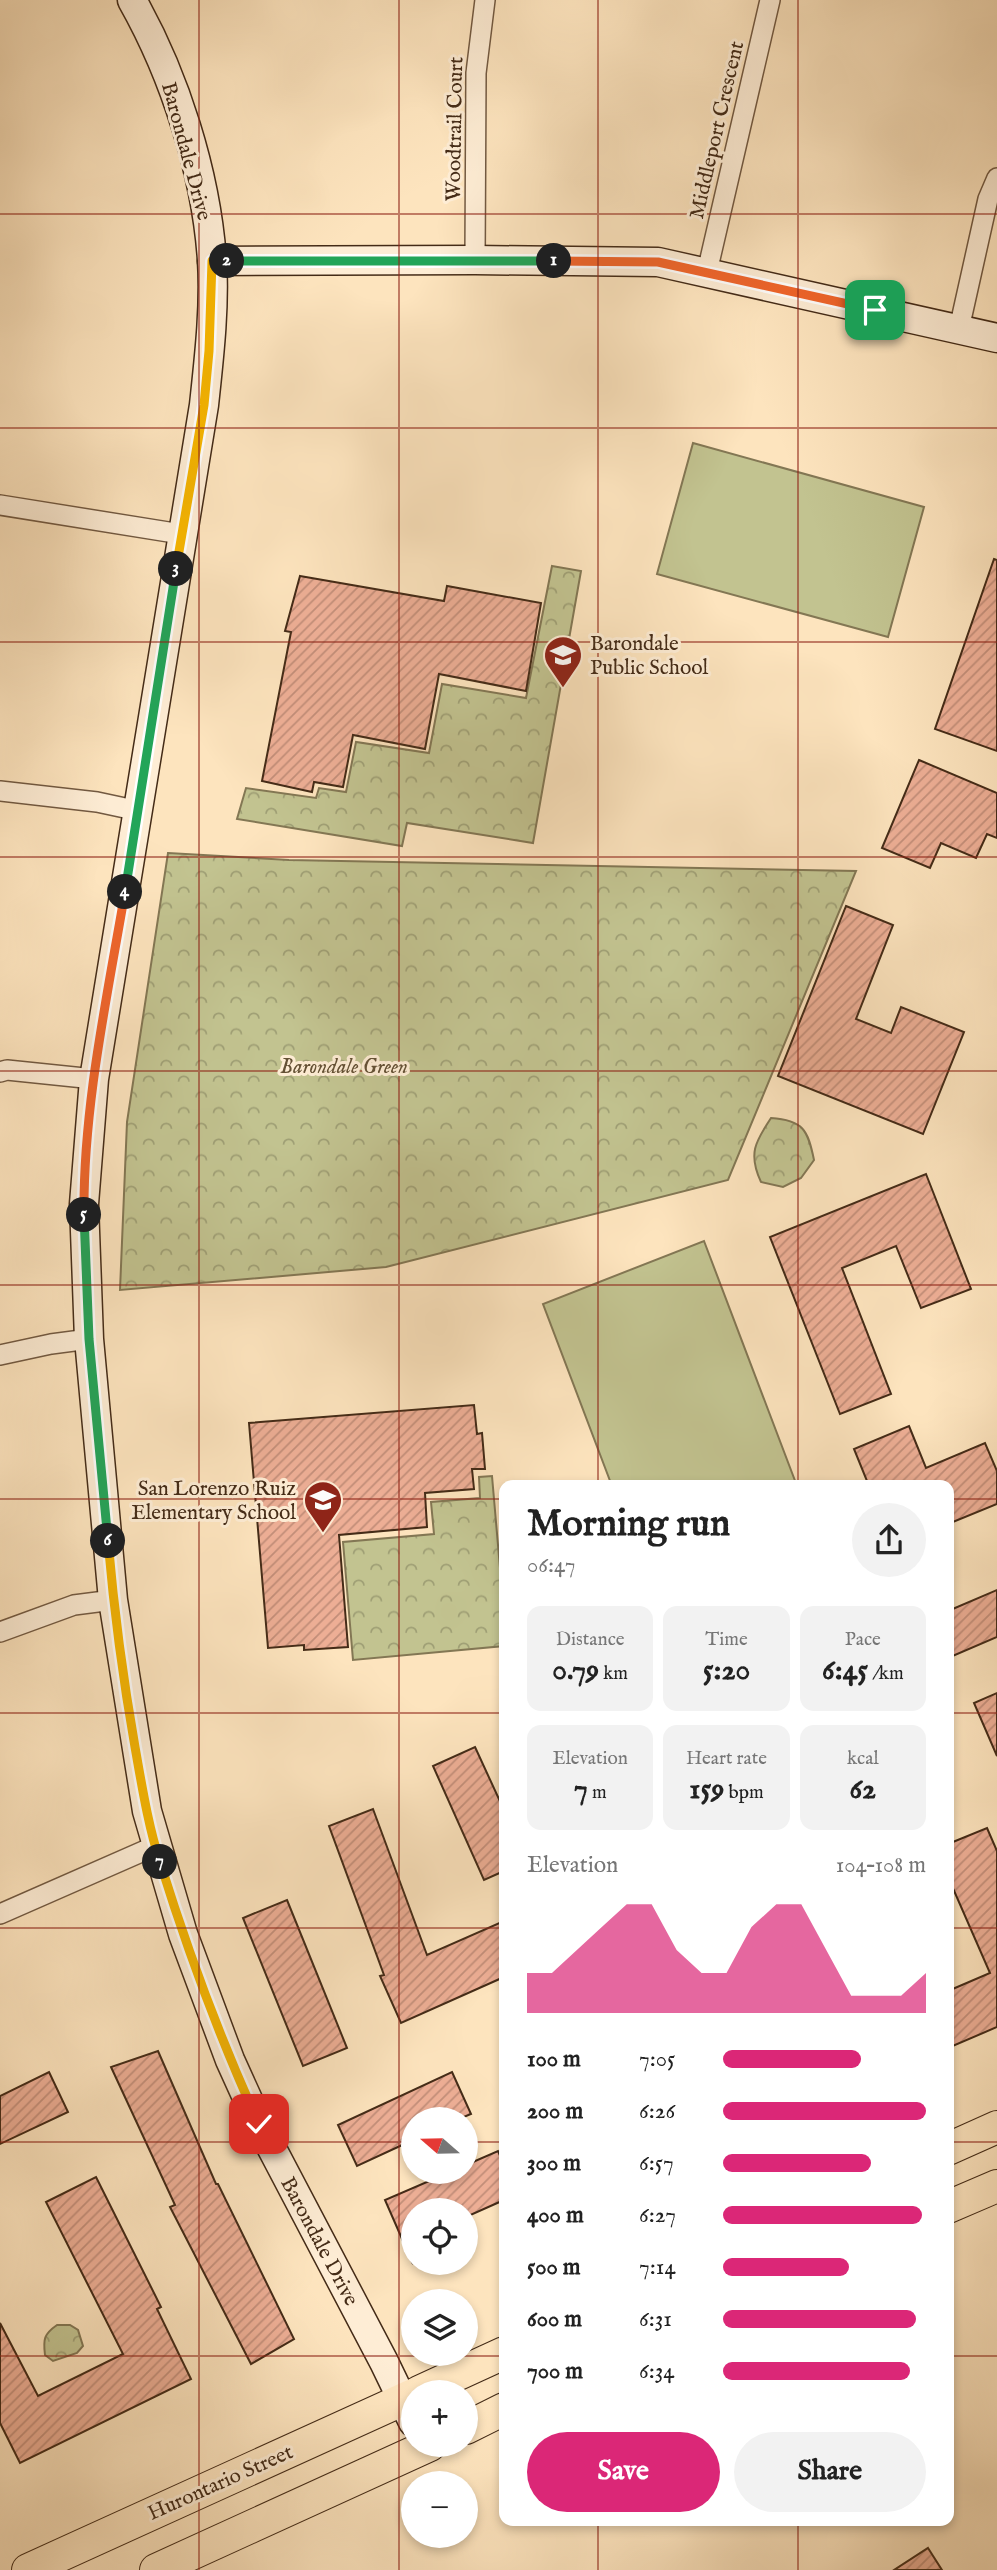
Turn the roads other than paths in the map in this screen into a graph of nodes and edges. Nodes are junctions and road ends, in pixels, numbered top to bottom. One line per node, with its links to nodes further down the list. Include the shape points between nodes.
1 (132, 0): 6 (street, Barondale Drive, via 159,51 179,105 205,210)
2 (485, 0): 5 (street, Woodtrail Court, via 477,73)
3 (770, 0): 7 (street, Middleport Crescent)
4 (997, 178): 8 (street, via 988,199)
5 (475, 260): 6 (street); 7 (street, via 658,262)
6 (212, 261): 11 (street, Barondale Drive, via 204,405)
7 (707, 272): 8 (street)
8 (959, 329): 9 (street)
9 (997, 338)
10 (0, 505): 11 (street)
11 (181, 534): 13 (street, Barondale Drive)
12 (0, 791): 13 (street)
13 (139, 811): 15 (street, Barondale Drive)
14 (0, 1072): 15 (street)
15 (94, 1079): 16 (street, Barondale Drive, via 84,1204)
16 (89, 1339): 17 (street); 18 (street, Barondale Drive)
17 (0, 1355)
18 (113, 1600): 19 (street, via 74,1605); 20 (street, Barondale Drive)
19 (0, 1632)
20 (155, 1846): 21 (street); 28 (street, Barondale Drive, via 230,2060 259,2124)
21 (0, 1914)
22 (997, 2127): 23 (main road)
23 (954, 2146)
24 (997, 2186): 25 (main road)
25 (954, 2204)
26 (499, 2357): 27 (main road, Hurontario Street)
27 (470, 2380)
28 (401, 2392)
29 (499, 2412): 30 (main road)
30 (478, 2422)
31 (401, 2426): 33 (main road, Hurontario Street, via 243,2470)
32 (401, 2431): 34 (main road, Hurontario Street)
33 (28, 2570)
34 (156, 2570)

